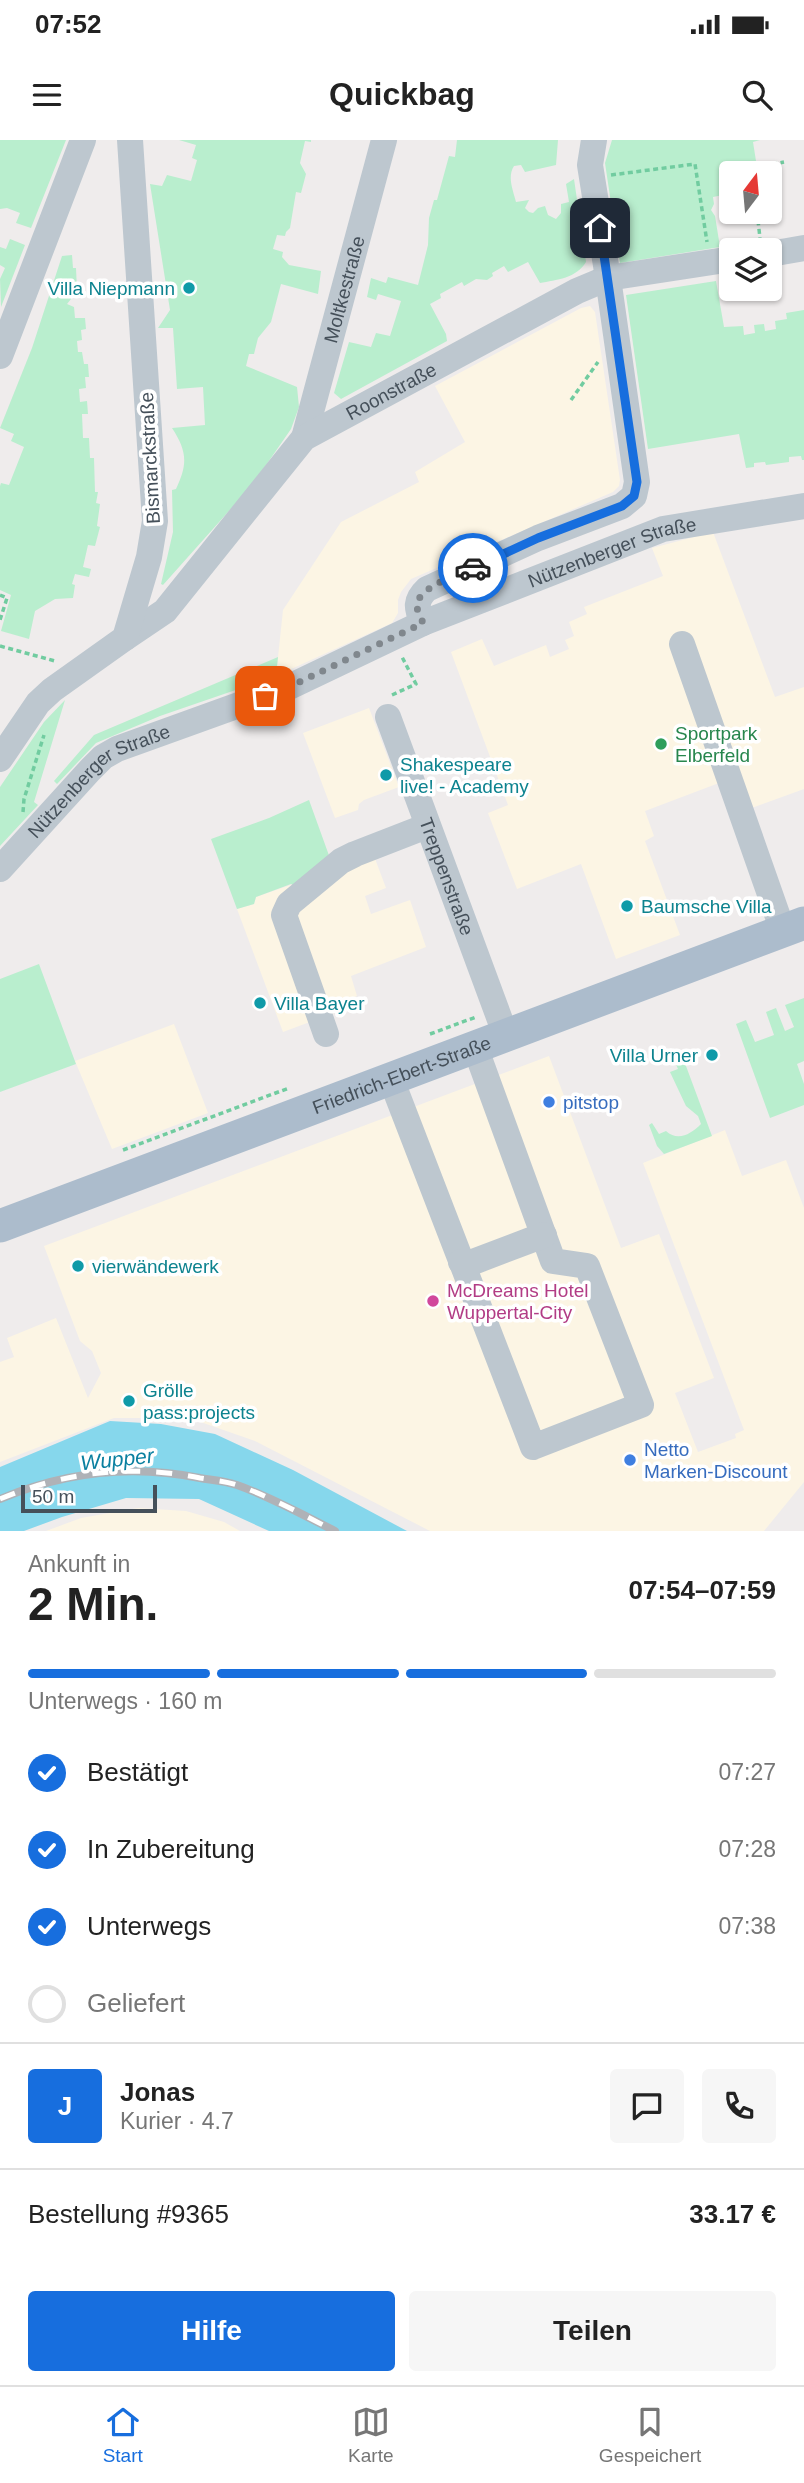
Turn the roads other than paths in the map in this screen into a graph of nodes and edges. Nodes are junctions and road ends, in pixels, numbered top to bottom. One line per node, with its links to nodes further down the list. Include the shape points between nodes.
1 (83, 140): 9 (street)
2 (130, 140): 13 (street, Bismarckstraße, via 155,521)
3 (384, 140): 10 (street, Moltkestraße)
4 (594, 140): 8 (street, via 590,165)
5 (804, 248): 6 (street)
6 (782, 252)
7 (719, 261): 8 (street, Roonstraße)
8 (608, 278): 10 (street, Roonstraße); 12 (street, via 637,482 634,496 622,506 538,538 428,589 417,606)
9 (0, 356)
10 (304, 438): 13 (street, Roonstraße, via 165,611)
11 (804, 506): 12 (street, Nützenberger Straße, via 663,530)
12 (423, 623): 18 (street, Nützenberger Straße, via 289,687 103,757)
13 (125, 638): 16 (street, via 78,669 38,704)
14 (682, 644): 19 (street)
15 (388, 717): 17 (street, Treppenstraße)
16 (0, 759)
17 (427, 826): 20 (street, via 355,853 289,904 284,915); 21 (street, Treppenstraße)
18 (0, 869)
19 (793, 927): 21 (main road, Friedrich-Ebert-Straße)
20 (326, 1034)
21 (491, 1042): 22 (main road, Friedrich-Ebert-Straße); 24 (street, Treppenstraße)
22 (391, 1079): 23 (main road, Friedrich-Ebert-Straße); 25 (street)
23 (0, 1226)
24 (544, 1235): 25 (street, via 473,1262); 25 (street, Treppenstraße, via 554,1261 587,1266 641,1405 550,1442 533,1447)
25 (461, 1262)

